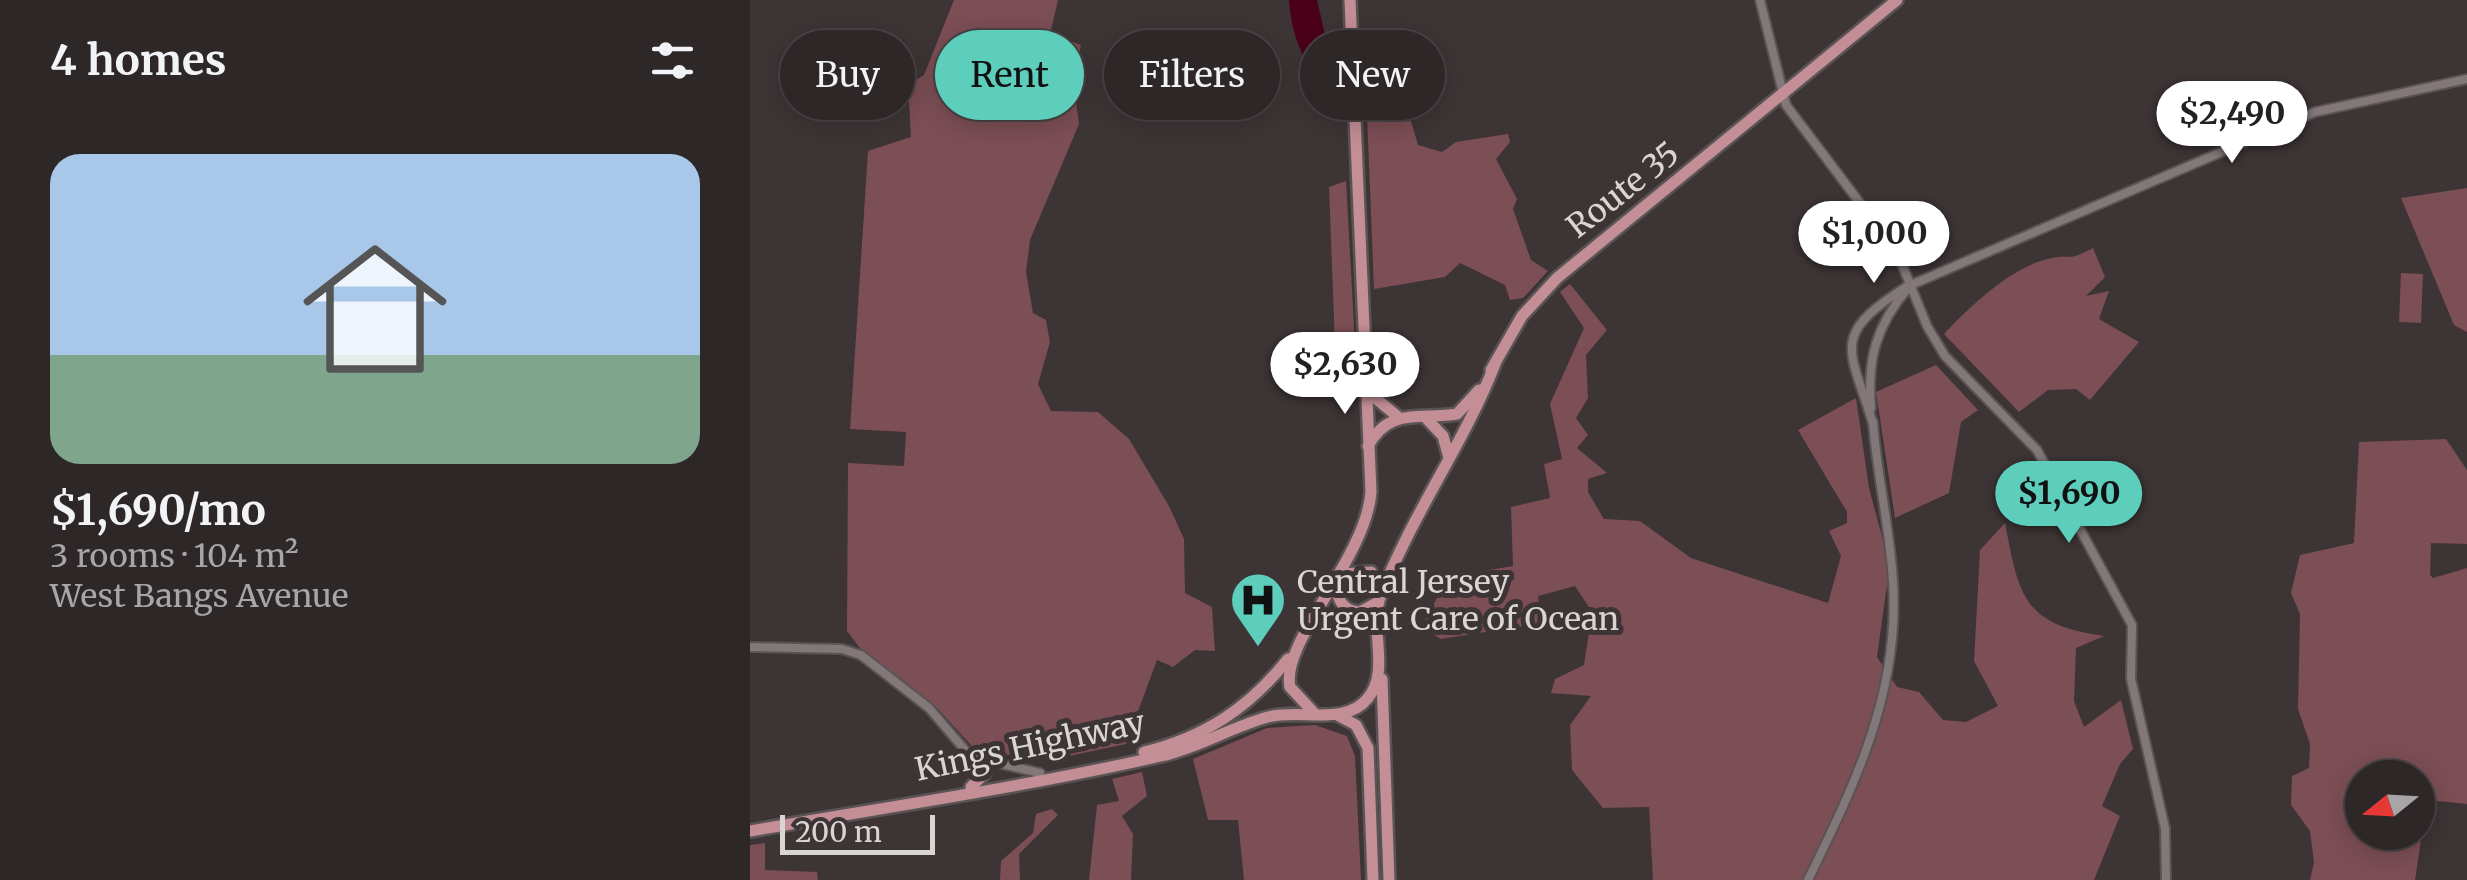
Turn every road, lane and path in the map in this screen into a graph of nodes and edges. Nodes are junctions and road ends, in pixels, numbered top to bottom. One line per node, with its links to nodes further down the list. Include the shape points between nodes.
1 (1350, 0): 8 (main road, Kings Highway)
2 (1760, 0): 5 (street)
3 (1897, 0): 5 (main road, Route 35)
4 (2467, 79): 6 (street, via 2314,112)
5 (1782, 97): 6 (street, via 1894,247); 7 (main road, Route 35, via 1545,289)
6 (1911, 285): 11 (street, via 1883,320 1872,349); 11 (street, via 1858,322 1849,354); 29 (street, via 1945,356 2043,458 2132,625 2131,679 2165,828)
7 (1495, 364): 10 (main road, via 1467,407); 13 (main road)
8 (1368, 392): 9 (main road); 12 (main road, Kings Highway)
9 (1398, 416): 10 (main road); 12 (main road)
10 (1425, 418): 13 (main road, via 1441,432)
11 (1873, 424): 28 (street, via 1893,580 1890,669 1866,758)
12 (1368, 446): 15 (main road, Kings Highway, via 1368,513)
13 (1449, 458): 14 (main road)
14 (1399, 558): 16 (main road); 27 (main road, via 1380,617)
15 (1339, 579): 16 (main road, via 1356,570 1371,572); 16 (main road, via 1338,598 1347,609 1360,612); 18 (main road, Kings Highway)
16 (1379, 599): 20 (main road, via 1374,689)
17 (750, 648): 21 (street, via 858,654 929,708)
18 (1291, 656): 19 (main road, via 1290,687); 22 (main road, Kings Highway, via 1248,704 1196,735)
19 (1314, 713): 20 (main road, Kings Highway); 25 (main road, Kings Highway, via 1267,717 1161,756)
20 (1339, 716): 26 (main road, via 1356,726 1368,748)
21 (971, 756): 22 (street); 23 (main road, via 985,773)
22 (1040, 773): 23 (main road, Kings Highway)
23 (971, 787): 24 (main road, Kings Highway)
24 (750, 824)
25 (750, 831)
26 (1373, 880)
27 (1389, 880)
28 (1808, 880)
29 (2166, 880)

